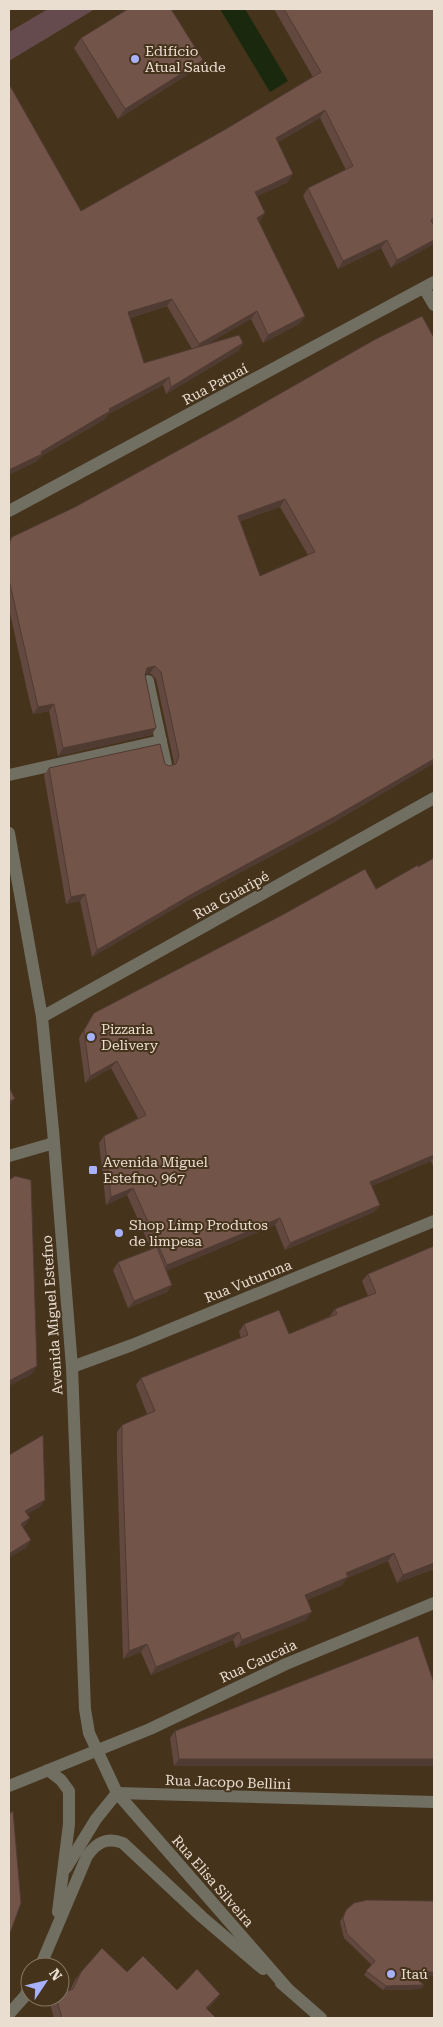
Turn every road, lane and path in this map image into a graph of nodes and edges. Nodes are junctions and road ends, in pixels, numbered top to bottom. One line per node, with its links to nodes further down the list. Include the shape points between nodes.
1 (429, 285): 2 (street); 3 (street, Rua Patuaí)
2 (434, 305)
3 (9, 511)
4 (148, 681): 5 (street)
5 (161, 741): 6 (street); 7 (street)
6 (166, 765)
7 (9, 775)
8 (434, 798): 10 (street, Rua Guaripé)
9 (9, 833): 10 (street, Avenida Miguel Estefno)
10 (42, 1017): 11 (street, Avenida Miguel Estefno)
11 (54, 1144): 12 (street); 14 (street, Avenida Miguel Estefno)
12 (9, 1156)
13 (434, 1221): 14 (street, Rua Vuturuna)
14 (72, 1367): 16 (street, Avenida Miguel Estefno, via 85,1709)
15 (434, 1603): 16 (street, Rua Caucaia, via 286,1664)
16 (96, 1751): 17 (street, Rua Caucaia); 19 (street, Avenida Miguel Estefno)
17 (48, 1770): 18 (street, Rua Caucaia); 21 (street, via 69,1791)
18 (9, 1786)
19 (116, 1792): 20 (street, Rua Jacopo Bellini); 21 (street); 24 (street, Rua Elisa Silveira)
20 (434, 1802)
21 (64, 1873): 22 (street)
22 (57, 1926): 23 (street); 24 (street, Rua Elisa Silveira, via 87,1856 100,1842 123,1843 247,1957)
23 (44, 1957)
24 (287, 1988): 27 (street, Rua Elisa Silveira)
25 (20, 2002): 26 (street)
26 (9, 2014)
27 (322, 2018)

